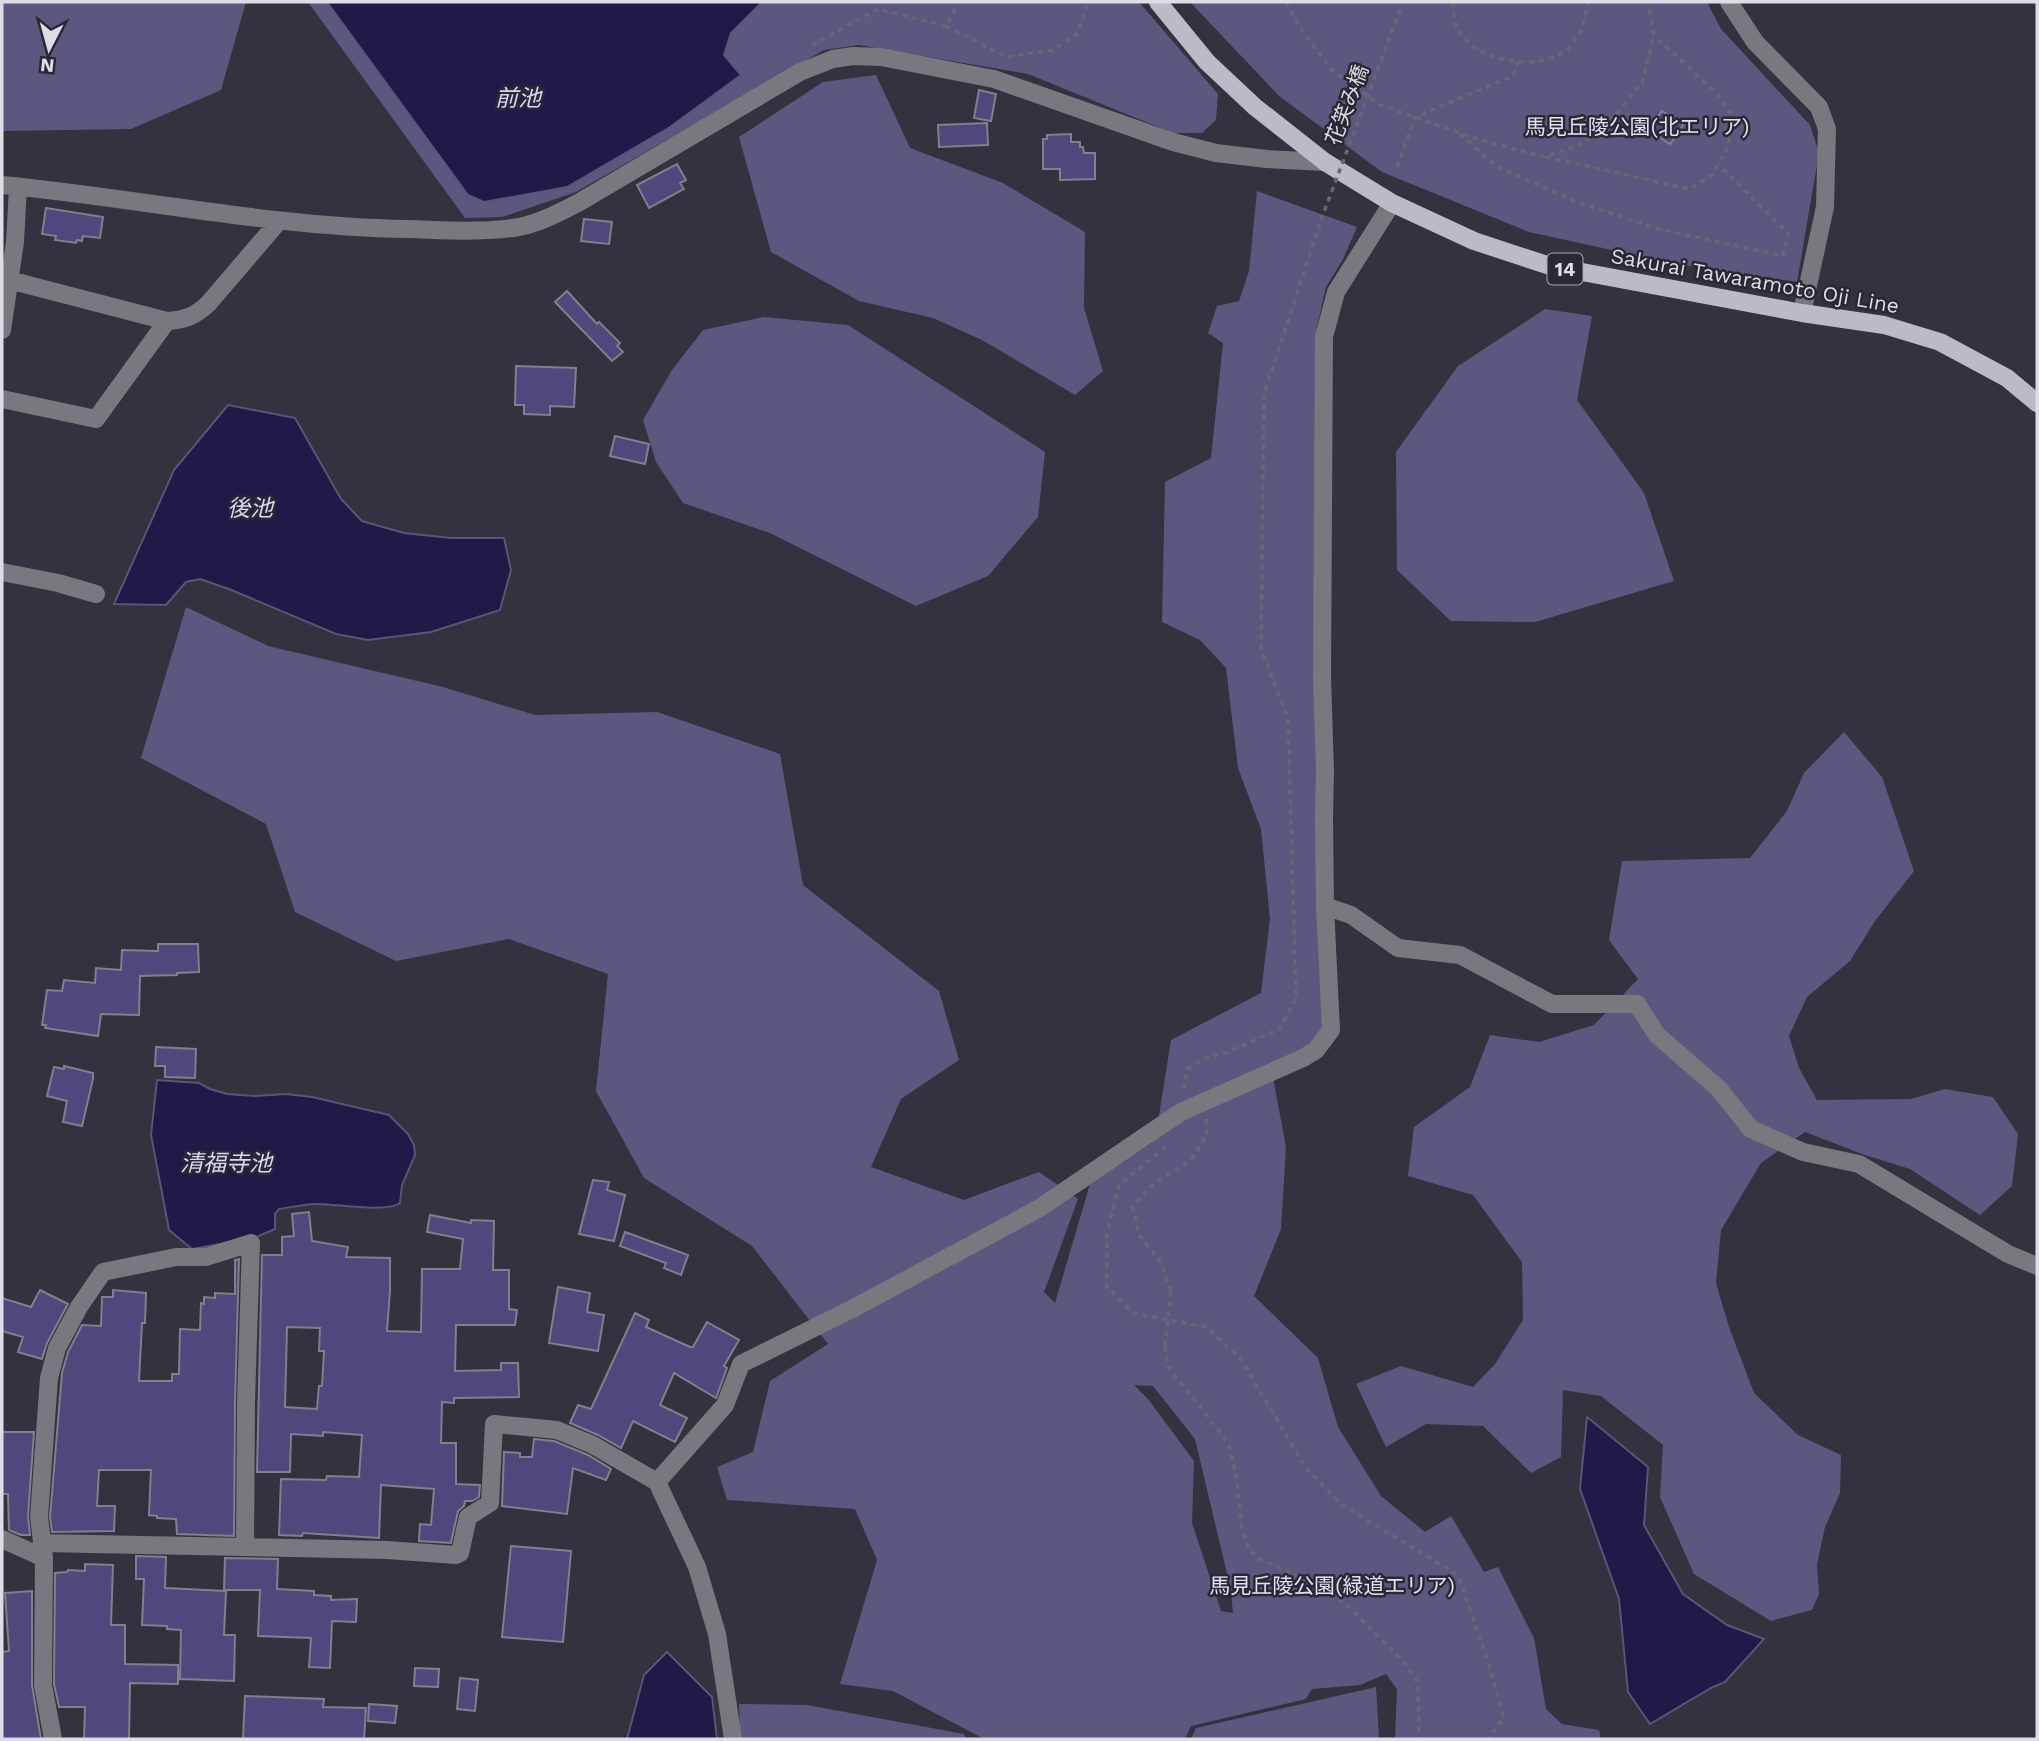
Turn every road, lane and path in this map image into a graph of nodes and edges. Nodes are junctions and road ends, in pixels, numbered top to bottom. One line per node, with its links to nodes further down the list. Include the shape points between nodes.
1 (959, 2): 10 (path)
2 (1088, 2): 10 (path, via 1078,33 1053,50 1006,57)
3 (1158, 2): 17 (main road, Sakurai Tawaramoto Oji Line / 14, via 1207,62)
4 (1286, 2): 14 (path, via 1331,69 1380,104)
5 (1403, 2): 34 (path, 花笑み橋, bridge, via 1321,220 1264,394 1261,649 1288,719 1296,999 1279,1030 1187,1069)
6 (1452, 2): 13 (path, via 1460,33 1476,49)
7 (1588, 2): 13 (path, via 1575,42 1562,55)
8 (1648, 2): 11 (path)
9 (1729, 2): 25 (street, via 1755,42 1819,107 1827,129 1825,207)
10 (946, 26): 12 (path, via 878,9)
11 (1654, 36): 16 (path, via 1642,83 1610,121 1584,143); 18 (path, via 1717,93 1734,119)
12 (812, 45)
13 (1518, 62): 14 (path, via 1513,76)
14 (1415, 117): 15 (path); 19 (path)
15 (1458, 132): 16 (path); 18 (path, via 1496,166 1574,201 1655,228 1783,256 1788,233)
16 (1544, 157): 18 (path, via 1690,189 1712,175)
17 (1325, 162): 21 (main road, Sakurai Tawaramoto Oji Line / 14); 22 (street, via 1216,153 994,79 881,57 853,56 800,72 578,203 522,226 488,231 362,229)
18 (1718, 164)
19 (1397, 167)
20 (10, 186): 22 (street); 23 (street, via 17,218)
21 (1392, 204): 25 (main road, Sakurai Tawaramoto Oji Line / 14, via 1474,241 1550,266); 32 (street, via 1335,292 1324,337)
22 (279, 221): 26 (street, via 197,315)
23 (9, 280): 24 (street); 26 (street)
24 (4, 302): 27 (street)
25 (1801, 313): 29 (main road, Sakurai Tawaramoto Oji Line / 14, via 1884,325 1940,342 2007,379)
26 (167, 321): 28 (street, via 96,419)
27 (2, 330)
28 (2, 399)
29 (2037, 403)
30 (2, 572): 31 (street)
31 (96, 594)
32 (1325, 906): 33 (street, via 1331,1030 1316,1050 1303,1058); 36 (street, via 1351,915 1398,948 1460,955 1552,1004 1637,1004 1657,1035 1718,1088 1751,1129 1803,1152 1859,1164 2008,1254)
33 (1201, 1102): 34 (street); 43 (path, bridge, via 1208,1135 1191,1160 1153,1184 1133,1207 1139,1235 1161,1263 1171,1291 1168,1366 1229,1444 1242,1531 1249,1549 1345,1603 1405,1663 1418,1683)
34 (1181, 1112): 37 (street, via 1038,1209 741,1364 725,1405)
35 (1171, 1141): 44 (path, via 1119,1185 1107,1234 1107,1287 1133,1313 1206,1327 1241,1359 1305,1467 1342,1505 1458,1575 1504,1718)
36 (2037, 1266)
37 (657, 1482): 39 (street, via 593,1445 556,1430 494,1424 490,1503 468,1517 456,1555); 42 (street, via 697,1567 717,1634)
38 (2, 1538): 40 (street)
39 (245, 1547): 40 (street); 40 (street, via 251,1243 206,1258 176,1258 103,1272 79,1307 57,1348 49,1378 39,1517)
40 (43, 1550): 41 (street, via 43,1685)
41 (53, 1739)
42 (733, 1739)
43 (1419, 1739)
44 (1488, 1739)

